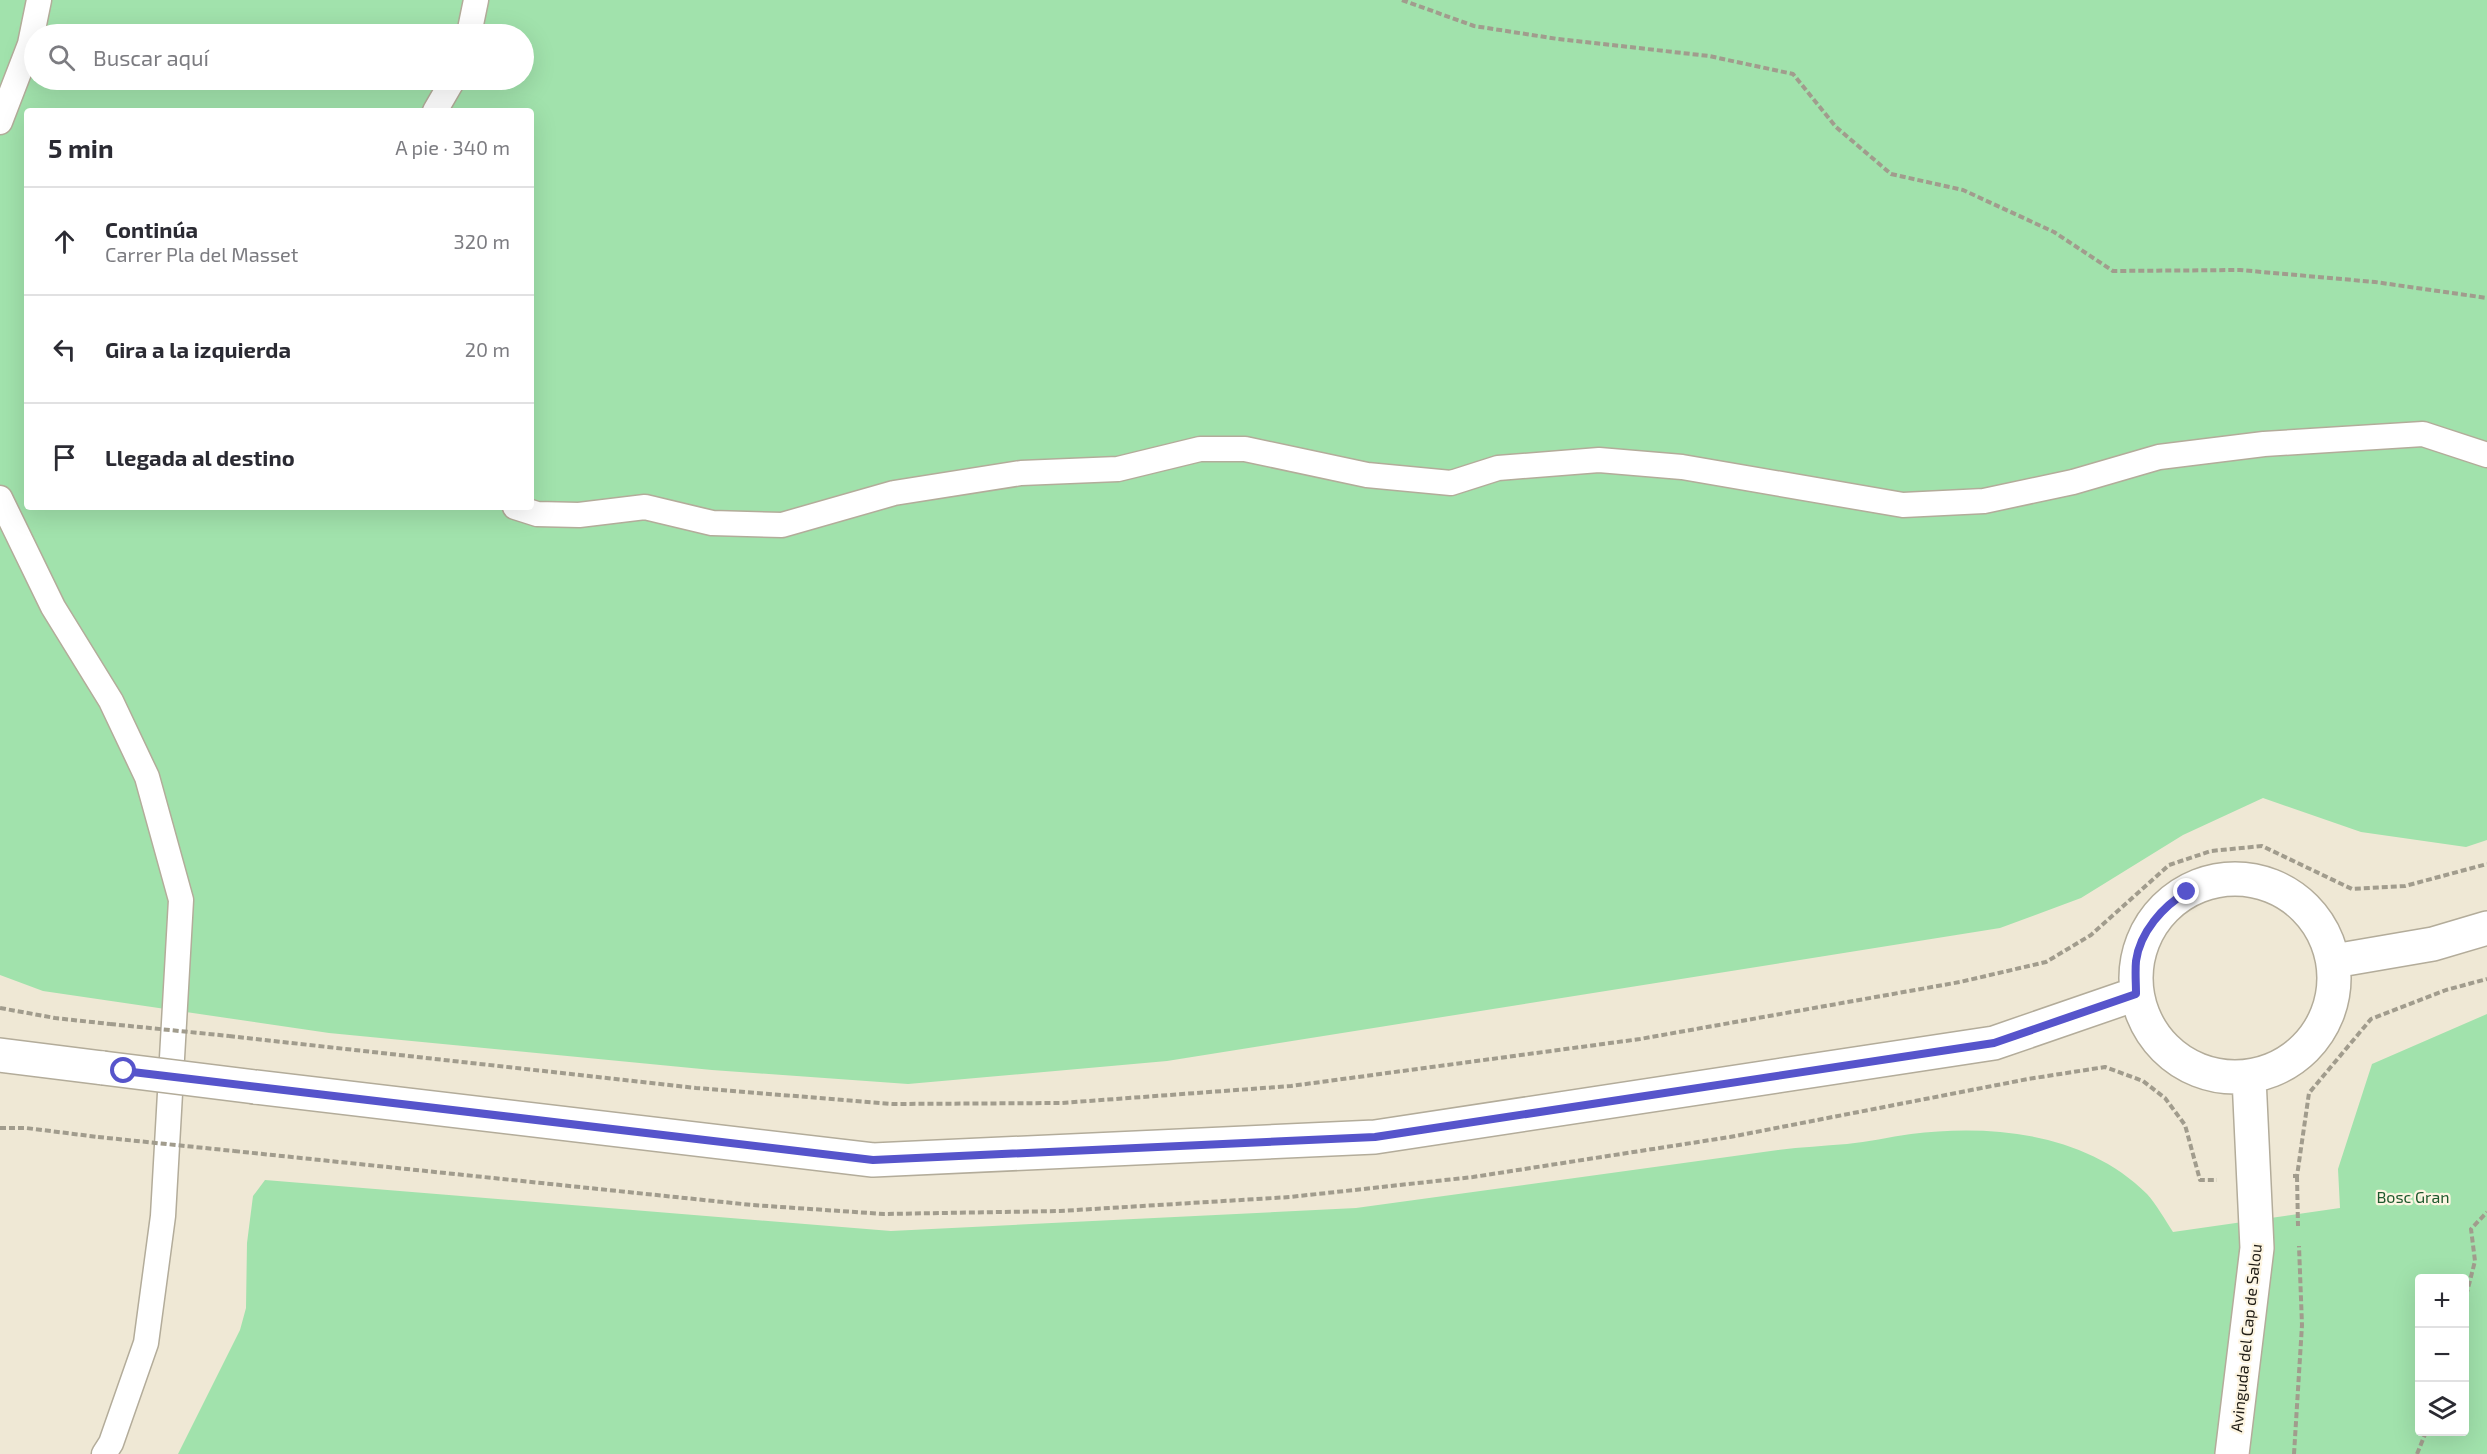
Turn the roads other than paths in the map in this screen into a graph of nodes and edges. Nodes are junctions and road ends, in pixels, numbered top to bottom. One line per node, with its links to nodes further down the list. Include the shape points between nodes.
1 (39, 0): 3 (lane)
2 (476, 0): 4 (lane)
3 (34, 24)
4 (471, 24)
5 (24, 60): 8 (lane)
6 (447, 90): 7 (lane)
7 (437, 108)
8 (0, 122)
9 (2487, 455): 11 (lane, via 2423,434 2265,444 2159,457 2073,482 1984,501 1903,504 1682,467 1611,460 1498,468 1450,483 1367,475 1245,449 1200,449 1118,469 1021,473 894,493 782,525 712,523 645,507 579,515)
10 (0, 498): 17 (lane, via 53,607 111,701 147,777 181,900 163,1216 146,1343)
11 (524, 510)
12 (2487, 928): 13 (street, via 2433,944)
13 (2334, 961): 14 (street, via 2322,929 2300,902 2271,885 2236,878 2202,884 2172,900 2149,926 2136,959); 16 (street, via 2334,993 2325,1023 2306,1050 2280,1068)
14 (2136, 994): 15 (street, bridge, via 1994,1043 1375,1137 873,1160); 16 (street, via 2146,1023 2163,1049 2188,1067 2218,1077)
15 (0, 1055)
16 (2249, 1078): 18 (street, Avinguda del Cap de Salou, via 2257,1248)
17 (104, 1454)
18 (2232, 1454)

